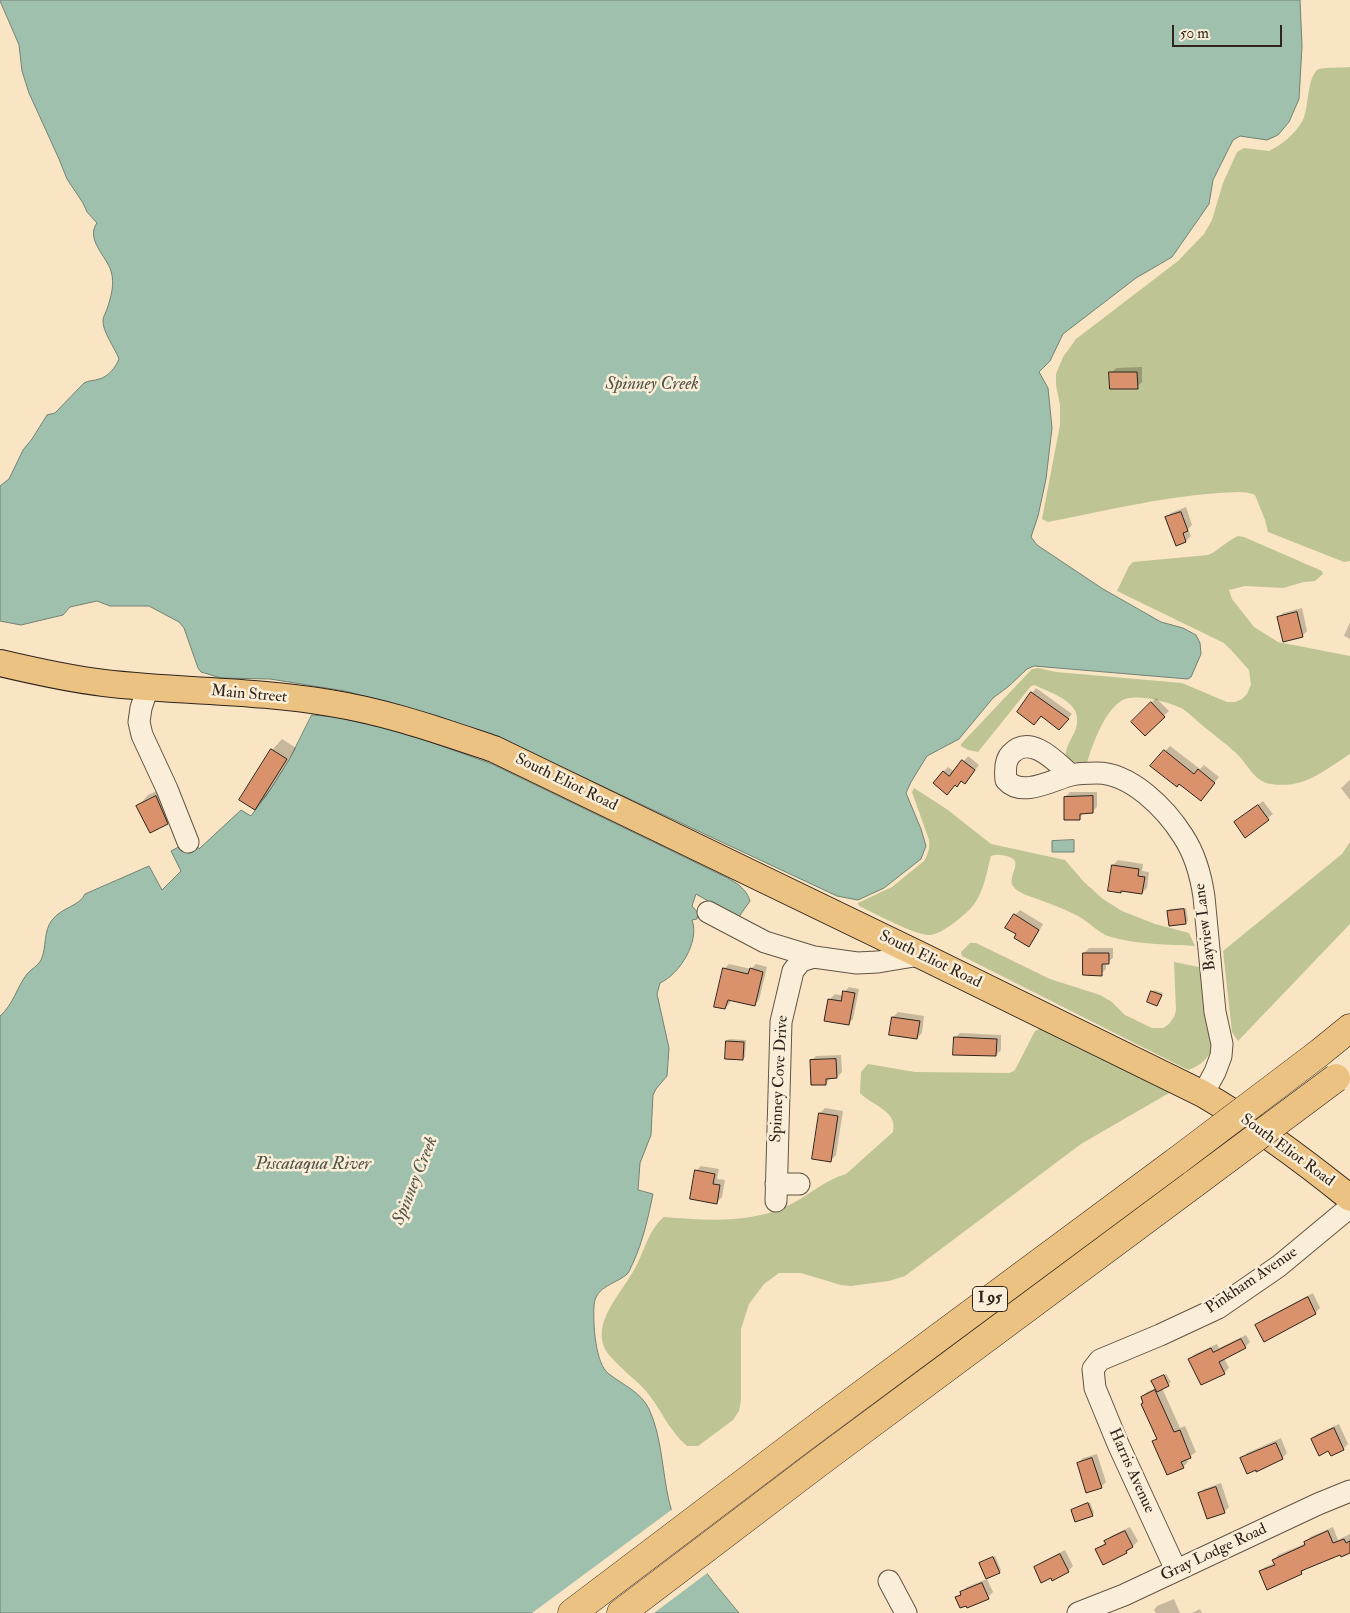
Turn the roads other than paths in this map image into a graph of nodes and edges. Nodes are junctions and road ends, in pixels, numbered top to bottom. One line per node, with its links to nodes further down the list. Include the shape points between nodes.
1 (0, 663): 2 (main road, Main Street, via 75,679)
2 (148, 687): 3 (main road, Main Street, via 330,703 392,716); 5 (street, via 139,722 142,735 168,789)
3 (494, 750): 7 (main road, South Eliot Road)
4 (1072, 775): 11 (street, Bayview Lane, via 1099,773 1136,785 1174,822 1194,858 1204,897 1215,1012 1222,1044 1215,1072)
5 (188, 842)
6 (708, 912): 8 (street, via 759,939)
7 (920, 955): 8 (street, via 864,963); 11 (main road, South Eliot Road)
8 (814, 957): 12 (street, Spinney Cove Drive, via 802,960 793,971 781,1022 776,1192)
9 (1350, 1028): 19 (highway, I 95, bridge)
10 (1350, 1067): 20 (highway, I 95, bridge)
11 (1203, 1094): 13 (main road, South Eliot Road, via 1242,1116)
12 (799, 1184)
13 (1350, 1198)
14 (1350, 1207): 15 (street, Pinkham Avenue, via 1279,1266 1218,1308 1100,1360)
15 (1093, 1369): 17 (street, Harris Avenue, via 1095,1388 1118,1444)
16 (1350, 1491): 17 (street, Gray Lodge Road)
17 (1176, 1570): 22 (street, Gray Lodge Road)
18 (889, 1581): 21 (street)
19 (572, 1613)
20 (621, 1613)
21 (906, 1613)
22 (1078, 1613)

